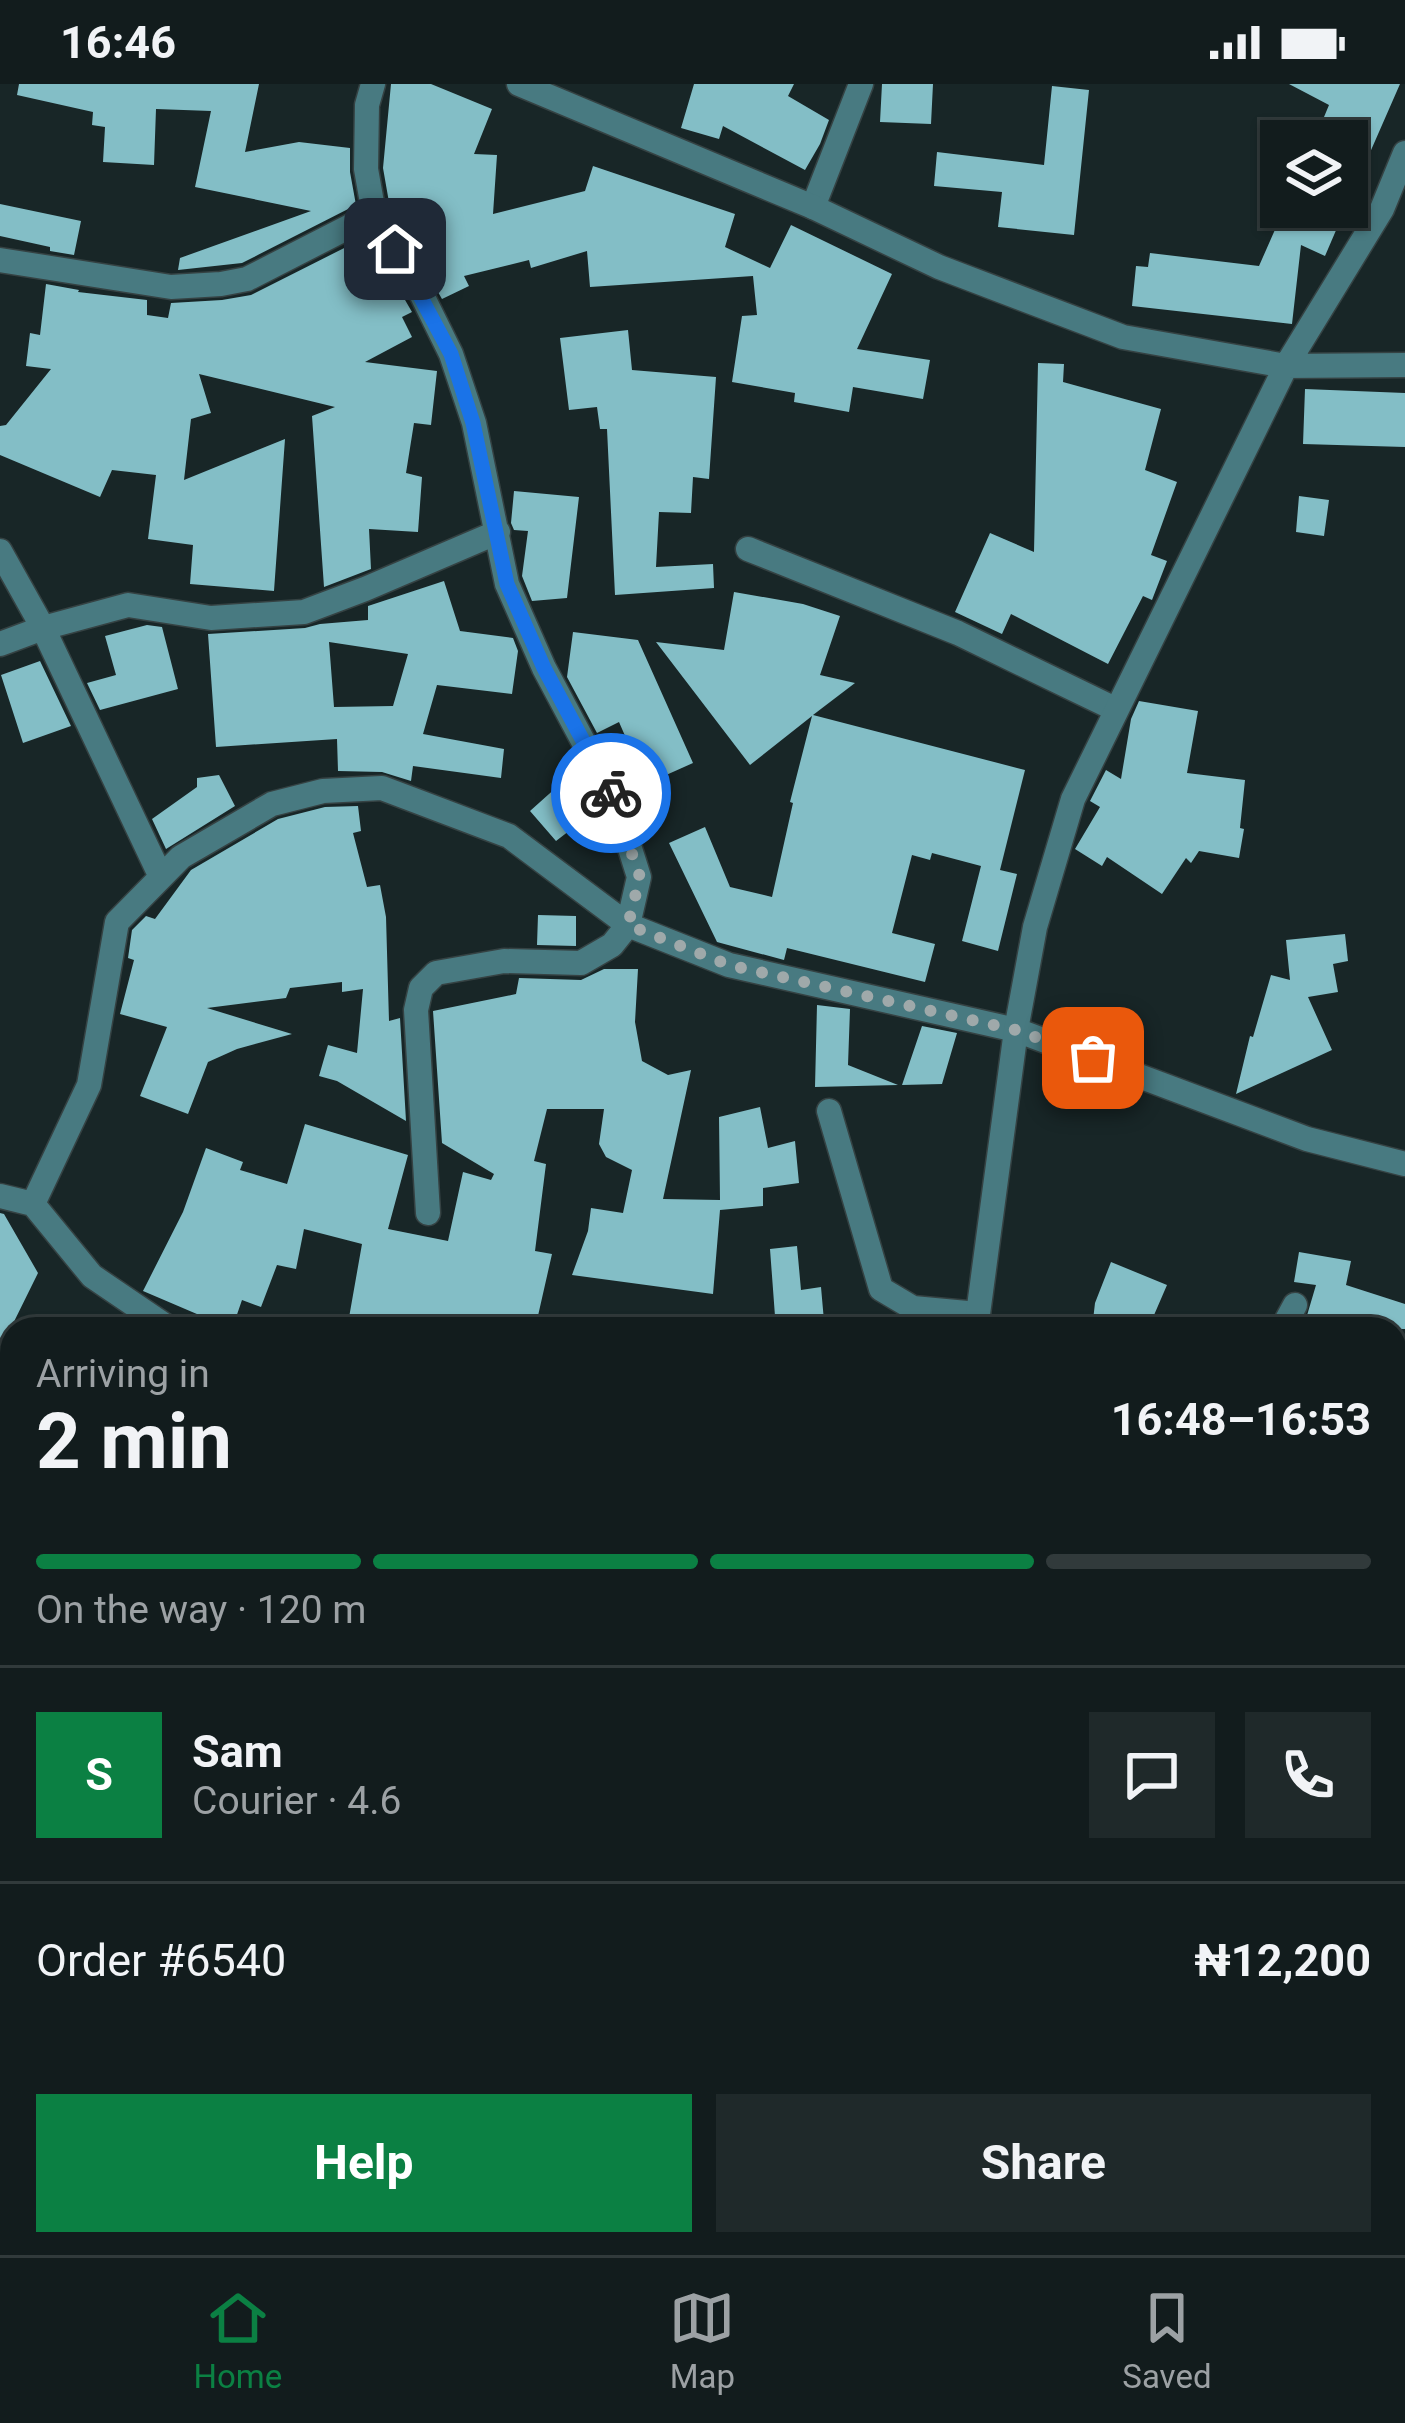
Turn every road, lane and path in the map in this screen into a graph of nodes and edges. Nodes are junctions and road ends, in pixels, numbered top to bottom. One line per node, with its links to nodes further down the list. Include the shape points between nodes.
1 (373, 84): 6 (street, via 366,169)
2 (519, 84): 5 (street)
3 (862, 84): 5 (street)
4 (1405, 153): 9 (street, via 1382,208)
5 (813, 208): 9 (street, via 1123,338)
6 (374, 214): 7 (street, via 221,284 171,287); 10 (street, via 451,354)
7 (0, 260)
8 (1405, 365): 9 (street)
9 (1286, 367): 15 (street)
10 (498, 532): 13 (street, via 304,612 211,618 128,605); 17 (street, via 507,584 615,801 640,877)
11 (748, 549): 15 (street, via 958,633)
12 (0, 550): 13 (street)
13 (43, 628): 14 (street); 16 (street)
14 (0, 644)
15 (1115, 709): 18 (street, via 1073,799 1035,927)
16 (161, 877): 17 (street, via 272,804 382,788 509,836); 22 (street, via 117,922 88,1085)
17 (628, 925): 18 (street, via 729,965); 23 (street, via 580,963 504,961 436,973 421,988)
18 (1016, 1030): 20 (street, via 1307,1139); 27 (street)
19 (829, 1111): 26 (street, via 881,1289 913,1308)
20 (1405, 1164)
21 (0, 1196): 22 (street)
22 (33, 1204): 25 (street, via 92,1276)
23 (428, 1213)
24 (1295, 1305): 28 (street)
25 (152, 1317)
26 (957, 1317)
27 (978, 1317)
28 (1288, 1317)

